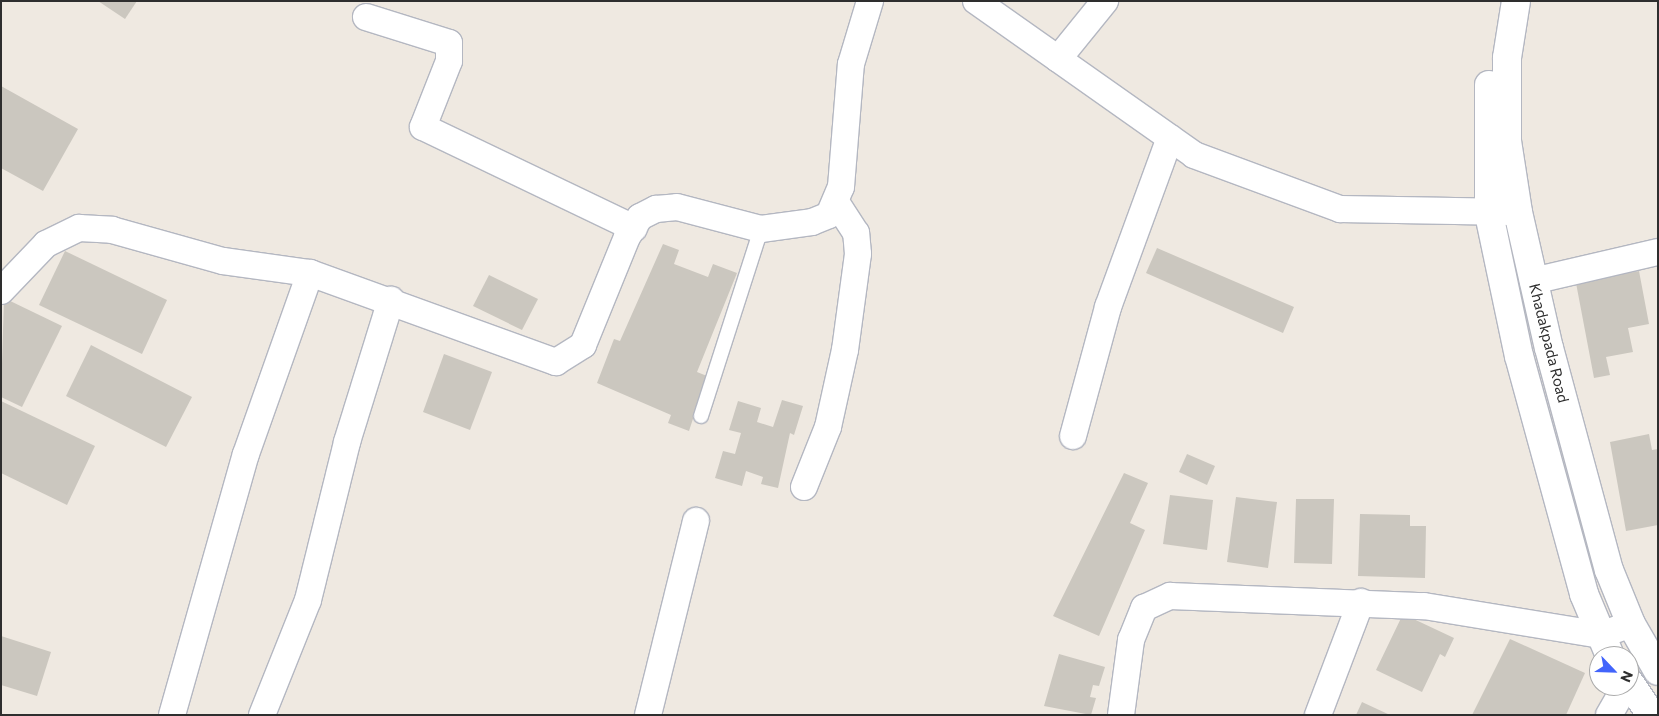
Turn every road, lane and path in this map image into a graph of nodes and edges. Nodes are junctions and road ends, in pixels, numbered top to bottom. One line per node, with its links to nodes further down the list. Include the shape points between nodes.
1 (870, 1): 9 (street, via 851,64)
2 (976, 1): 7 (street)
3 (1105, 1): 7 (street)
4 (1498, 1): 11 (main road, Khadakpada Road, via 1489,58)
5 (1516, 1): 10 (main road, Khadakpada Road, via 1507,58 1507,141)
6 (366, 17): 12 (street, via 449,43 449,61 423,127)
7 (1058, 59): 8 (street)
8 (1170, 138): 11 (street, via 1194,155 1340,209); 22 (street, via 1108,307)
9 (837, 204): 13 (street, via 829,215 812,222); 23 (street, via 856,233 858,254 845,350 828,427)
10 (1518, 212): 11 (street); 16 (main road, Khadakpada Road)
11 (1489, 214): 20 (main road, Khadakpada Road)
12 (634, 228): 13 (street, via 640,217 656,209 677,207); 18 (street, via 583,345 556,362)
13 (761, 229): 21 (lane)
14 (1658, 252): 16 (street)
15 (310, 273): 17 (street, via 222,261 112,230 79,228 46,244); 18 (street); 33 (street, via 246,454)
16 (1533, 281): 19 (main road, Khadakpada Road)
17 (1, 291)
18 (391, 300): 34 (street, via 347,442 308,600)
19 (1564, 400): 20 (main road); 24 (main road, Khadakpada Road)
20 (1534, 408): 26 (main road, Khadakpada Road)
21 (701, 416)
22 (1074, 436)
23 (804, 487)
24 (1595, 512): 26 (main road); 28 (main road, Khadakpada Road, via 1609,570)
25 (696, 521): 35 (street)
26 (1563, 521): 29 (main road, Khadakpada Road)
27 (1361, 602): 29 (street, via 1424,606); 36 (street, via 1170,596 1144,608 1131,640); 37 (street)
28 (1631, 624): 29 (street); 30 (main road, Khadakpada Road)
29 (1606, 646)
30 (1658, 671)
31 (1620, 696): 38 (street)
32 (1638, 696): 39 (main road)
33 (172, 715)
34 (262, 715)
35 (648, 715)
36 (1121, 715)
37 (1318, 715)
38 (1609, 715)
39 (1651, 715)

